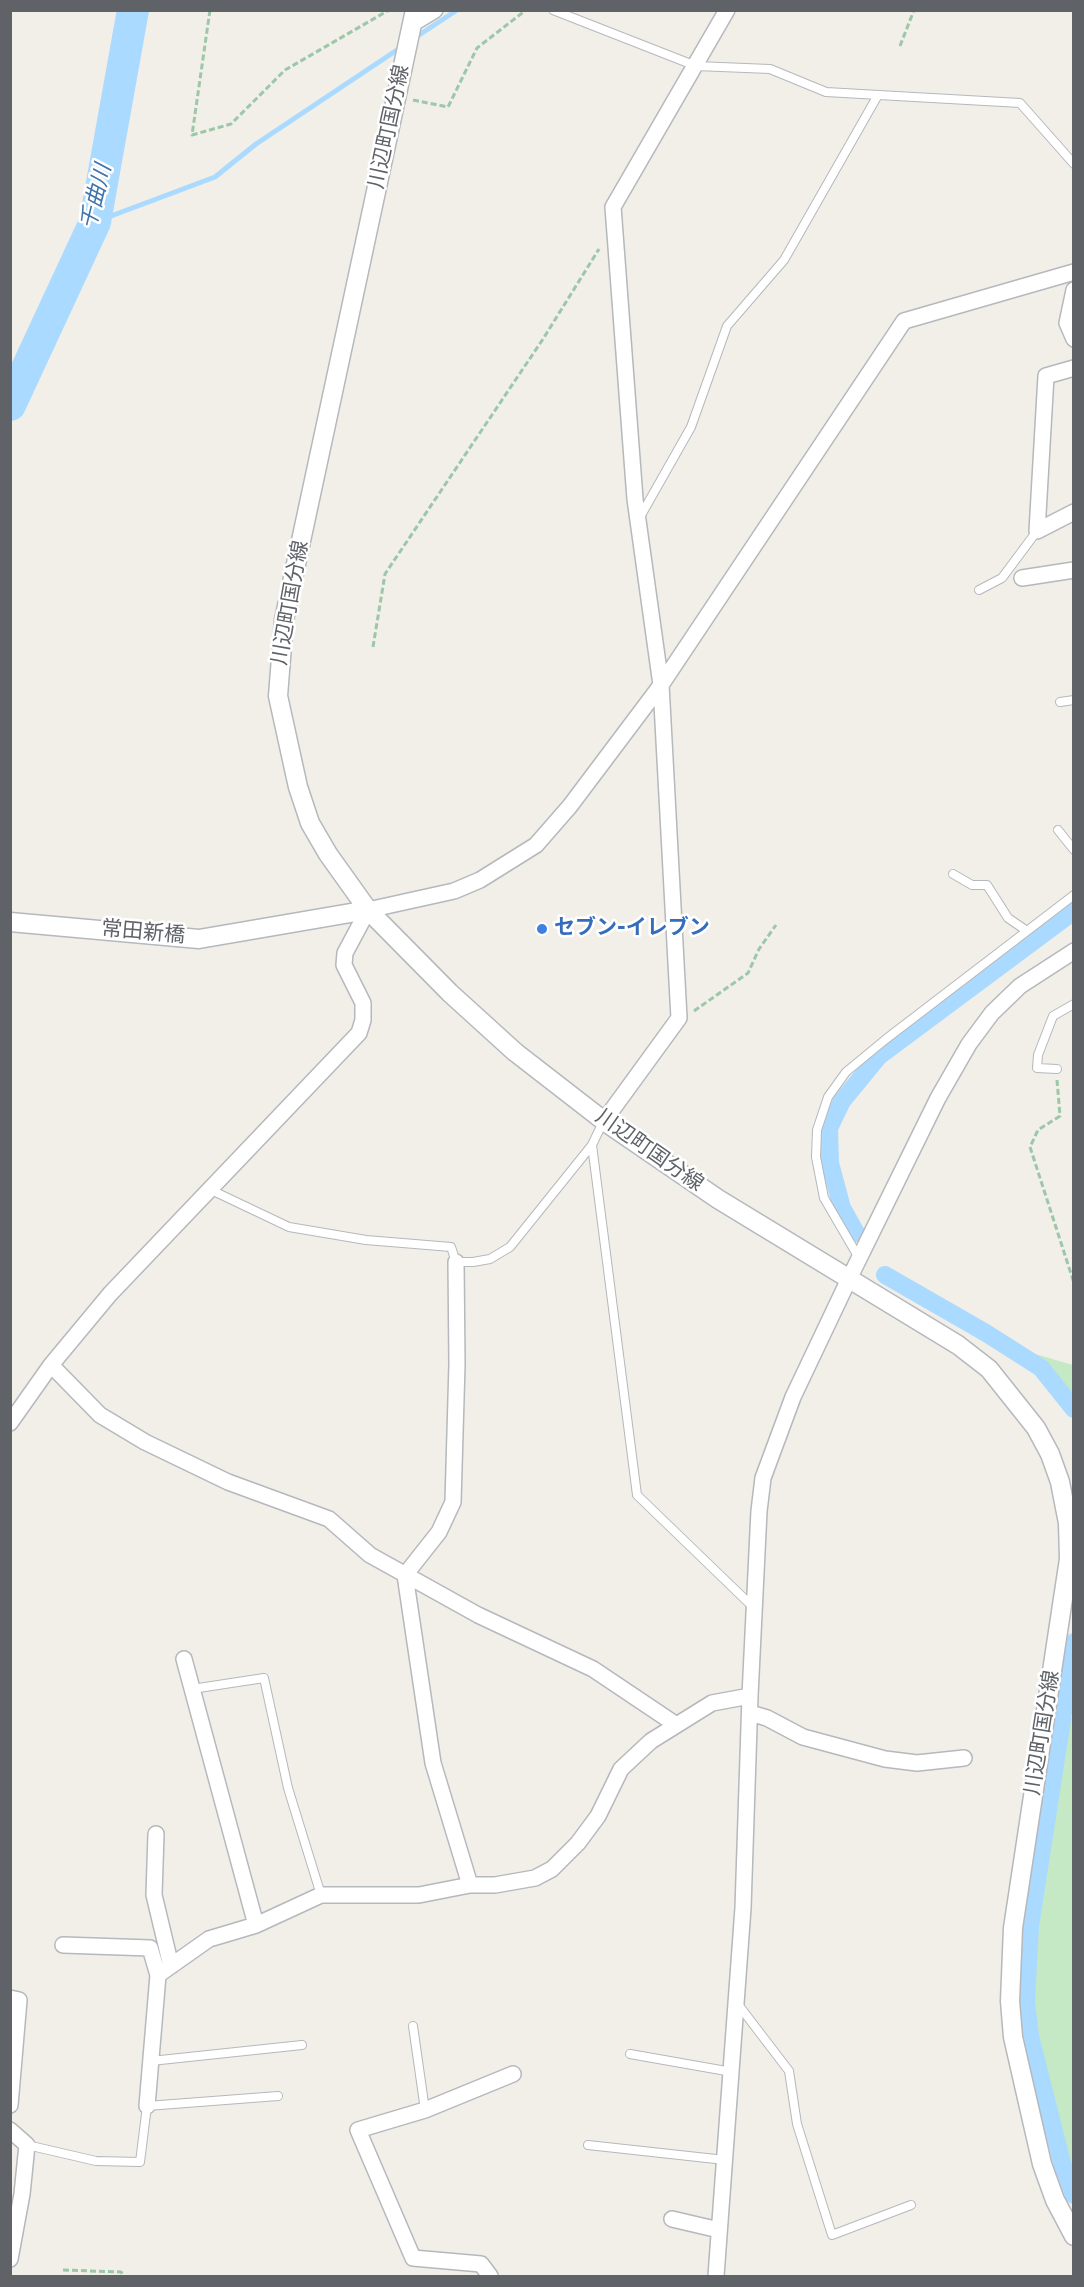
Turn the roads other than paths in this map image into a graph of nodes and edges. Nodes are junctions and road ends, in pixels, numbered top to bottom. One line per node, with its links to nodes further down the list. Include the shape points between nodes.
1 (435, 10): 4 (street)
2 (553, 10): 5 (lane)
3 (728, 10): 5 (street)
4 (414, 17): 25 (street, 川辺町国分線, via 284,620 279,667 278,696 283,724 310,823)
5 (696, 66): 6 (lane, via 770,69 826,92); 13 (street, via 613,207)
6 (878, 95): 7 (lane, via 1020,103); 13 (lane, via 784,260 727,326 691,427)
7 (1074, 165)
8 (1074, 272): 18 (street, via 904,321)
9 (1074, 290): 10 (street, via 1067,323)
10 (1074, 339)
11 (1074, 368): 14 (street, via 1046,376)
12 (1074, 512): 14 (street)
13 (638, 521): 18 (street)
14 (1037, 531): 17 (lane, via 1002,578)
15 (1074, 570): 16 (street)
16 (1022, 578)
17 (979, 590)
18 (661, 685): 25 (street, via 536,845 454,891); 31 (street, via 679,1018)
19 (1074, 700): 20 (lane)
20 (1060, 702)
21 (1058, 830): 22 (lane)
22 (1074, 850)
23 (953, 874): 27 (lane, via 972,885 987,885 1008,918)
24 (1074, 895): 27 (lane)
25 (368, 910): 26 (street, 常田新橋, via 199,939); 31 (street, 川辺町国分線, via 515,1052); 33 (street, via 345,953 344,965 363,1003 359,1033)
26 (10, 921)
27 (1027, 931): 34 (lane, via 846,1072 828,1097 817,1130 816,1157 824,1198)
28 (1074, 951): 34 (street, via 1020,986 969,1044)
29 (1074, 1004): 30 (lane, via 1053,1016 1038,1054 1037,1068)
30 (1057, 1069)
31 (604, 1121): 32 (lane); 36 (street, 川辺町国分線, via 718,1199)
32 (592, 1145): 35 (lane, via 510,1247 490,1258); 40 (lane, via 637,1495)
33 (209, 1189): 35 (lane, via 289,1227 366,1240 451,1247); 37 (street, via 110,1294)
34 (859, 1258): 36 (street)
35 (456, 1262): 39 (street, via 453,1502 439,1533)
36 (849, 1279): 40 (street, via 793,1397 763,1478); 74 (street, 川辺町国分線, via 958,1345 989,1369 1036,1428 1050,1454 1065,1503 1069,1559 1013,1928 1010,1978 1013,2037 1042,2164)
37 (51, 1365): 38 (street); 39 (street, via 100,1415 145,1442 228,1482 329,1520 370,1555)
38 (10, 1423)
39 (405, 1575): 45 (street, via 478,1615 593,1669); 48 (street, via 433,1763)
40 (754, 1608): 43 (street)
41 (184, 1659): 42 (street)
42 (192, 1689): 49 (lane, via 264,1678 288,1788); 50 (street)
43 (750, 1696): 44 (street); 45 (street, via 712,1703)
44 (750, 1713): 46 (street, via 803,1737 885,1759 917,1763); 55 (street)
45 (675, 1724): 48 (street, via 621,1769 598,1816 552,1869 535,1878)
46 (964, 1758)
47 (156, 1834): 52 (street, via 154,1895)
48 (470, 1885): 49 (street, via 419,1895)
49 (321, 1895): 50 (street)
50 (256, 1925): 52 (street, via 209,1939)
51 (63, 1945): 53 (street, via 150,1948)
52 (171, 1966): 53 (street)
53 (158, 1975): 59 (street)
54 (10, 1998): 63 (street, via 19,2000)
55 (737, 2003): 60 (street); 71 (lane, via 789,2071 796,2124 832,2235)
56 (413, 2026): 65 (lane)
57 (302, 2045): 59 (lane)
58 (630, 2054): 60 (lane)
59 (151, 2061): 64 (street)
60 (732, 2072): 69 (street)
61 (513, 2074): 65 (street)
62 (278, 2096): 64 (lane)
63 (10, 2105)
64 (147, 2106): 67 (lane, via 140,2162 96,2161)
65 (425, 2110): 76 (street, via 358,2130 413,2258 481,2264)
66 (10, 2130): 67 (street)
67 (27, 2145): 70 (street)
68 (588, 2145): 69 (lane)
69 (725, 2160): 73 (street)
70 (16, 2193): 75 (street)
71 (911, 2205)
72 (672, 2219): 73 (street)
73 (719, 2230): 77 (street)
74 (1073, 2234)
75 (10, 2259)
76 (490, 2277)
77 (716, 2277)

